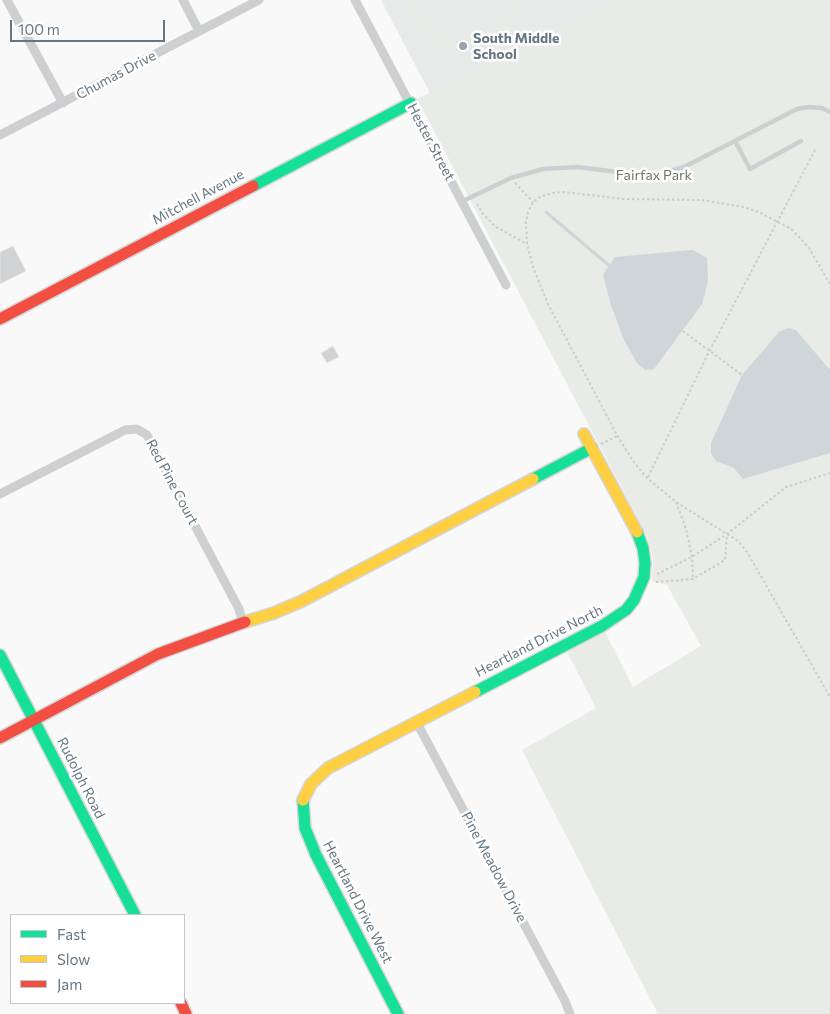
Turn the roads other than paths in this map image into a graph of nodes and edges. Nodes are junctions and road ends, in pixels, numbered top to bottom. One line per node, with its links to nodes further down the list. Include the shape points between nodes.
1 (7, 0): 7 (street)
2 (183, 0): 5 (street)
3 (259, 0): 5 (street, Chumas Drive)
4 (355, 0): 6 (street, Hester Street)
5 (199, 31): 7 (street, Chumas Drive)
6 (411, 102): 12 (street, Hester Street); 14 (street, Mitchell Avenue)
7 (63, 103): 9 (street, Chumas Drive)
8 (830, 112): 10 (lane, via 822,108 797,109)
9 (0, 135)
10 (735, 141): 11 (lane, via 750,169); 12 (lane, via 684,167 663,173 635,174 577,167 543,169 511,178)
11 (801, 141)
12 (463, 202): 13 (street, Hester Street)
13 (506, 285)
14 (0, 319)
15 (584, 434): 16 (street, Heartland Drive North)
16 (592, 448): 18 (street, via 302,601); 21 (street, Heartland Drive North, via 643,548 644,577 634,600 614,619)
17 (0, 494): 18 (street, Red Pine Court, via 125,430 137,429 147,435)
18 (243, 623): 20 (street, via 158,654)
19 (0, 655): 20 (street, Rudolph Road)
20 (34, 720): 22 (street); 24 (street, Rudolph Road)
21 (416, 721): 23 (street, Heartland Drive North, via 328,768 311,784); 26 (street, Pine Meadow Drive)
22 (0, 738)
23 (302, 801): 25 (street, Heartland Drive West, via 305,828 316,855)
24 (134, 914)
25 (398, 1014)
26 (570, 1014)

